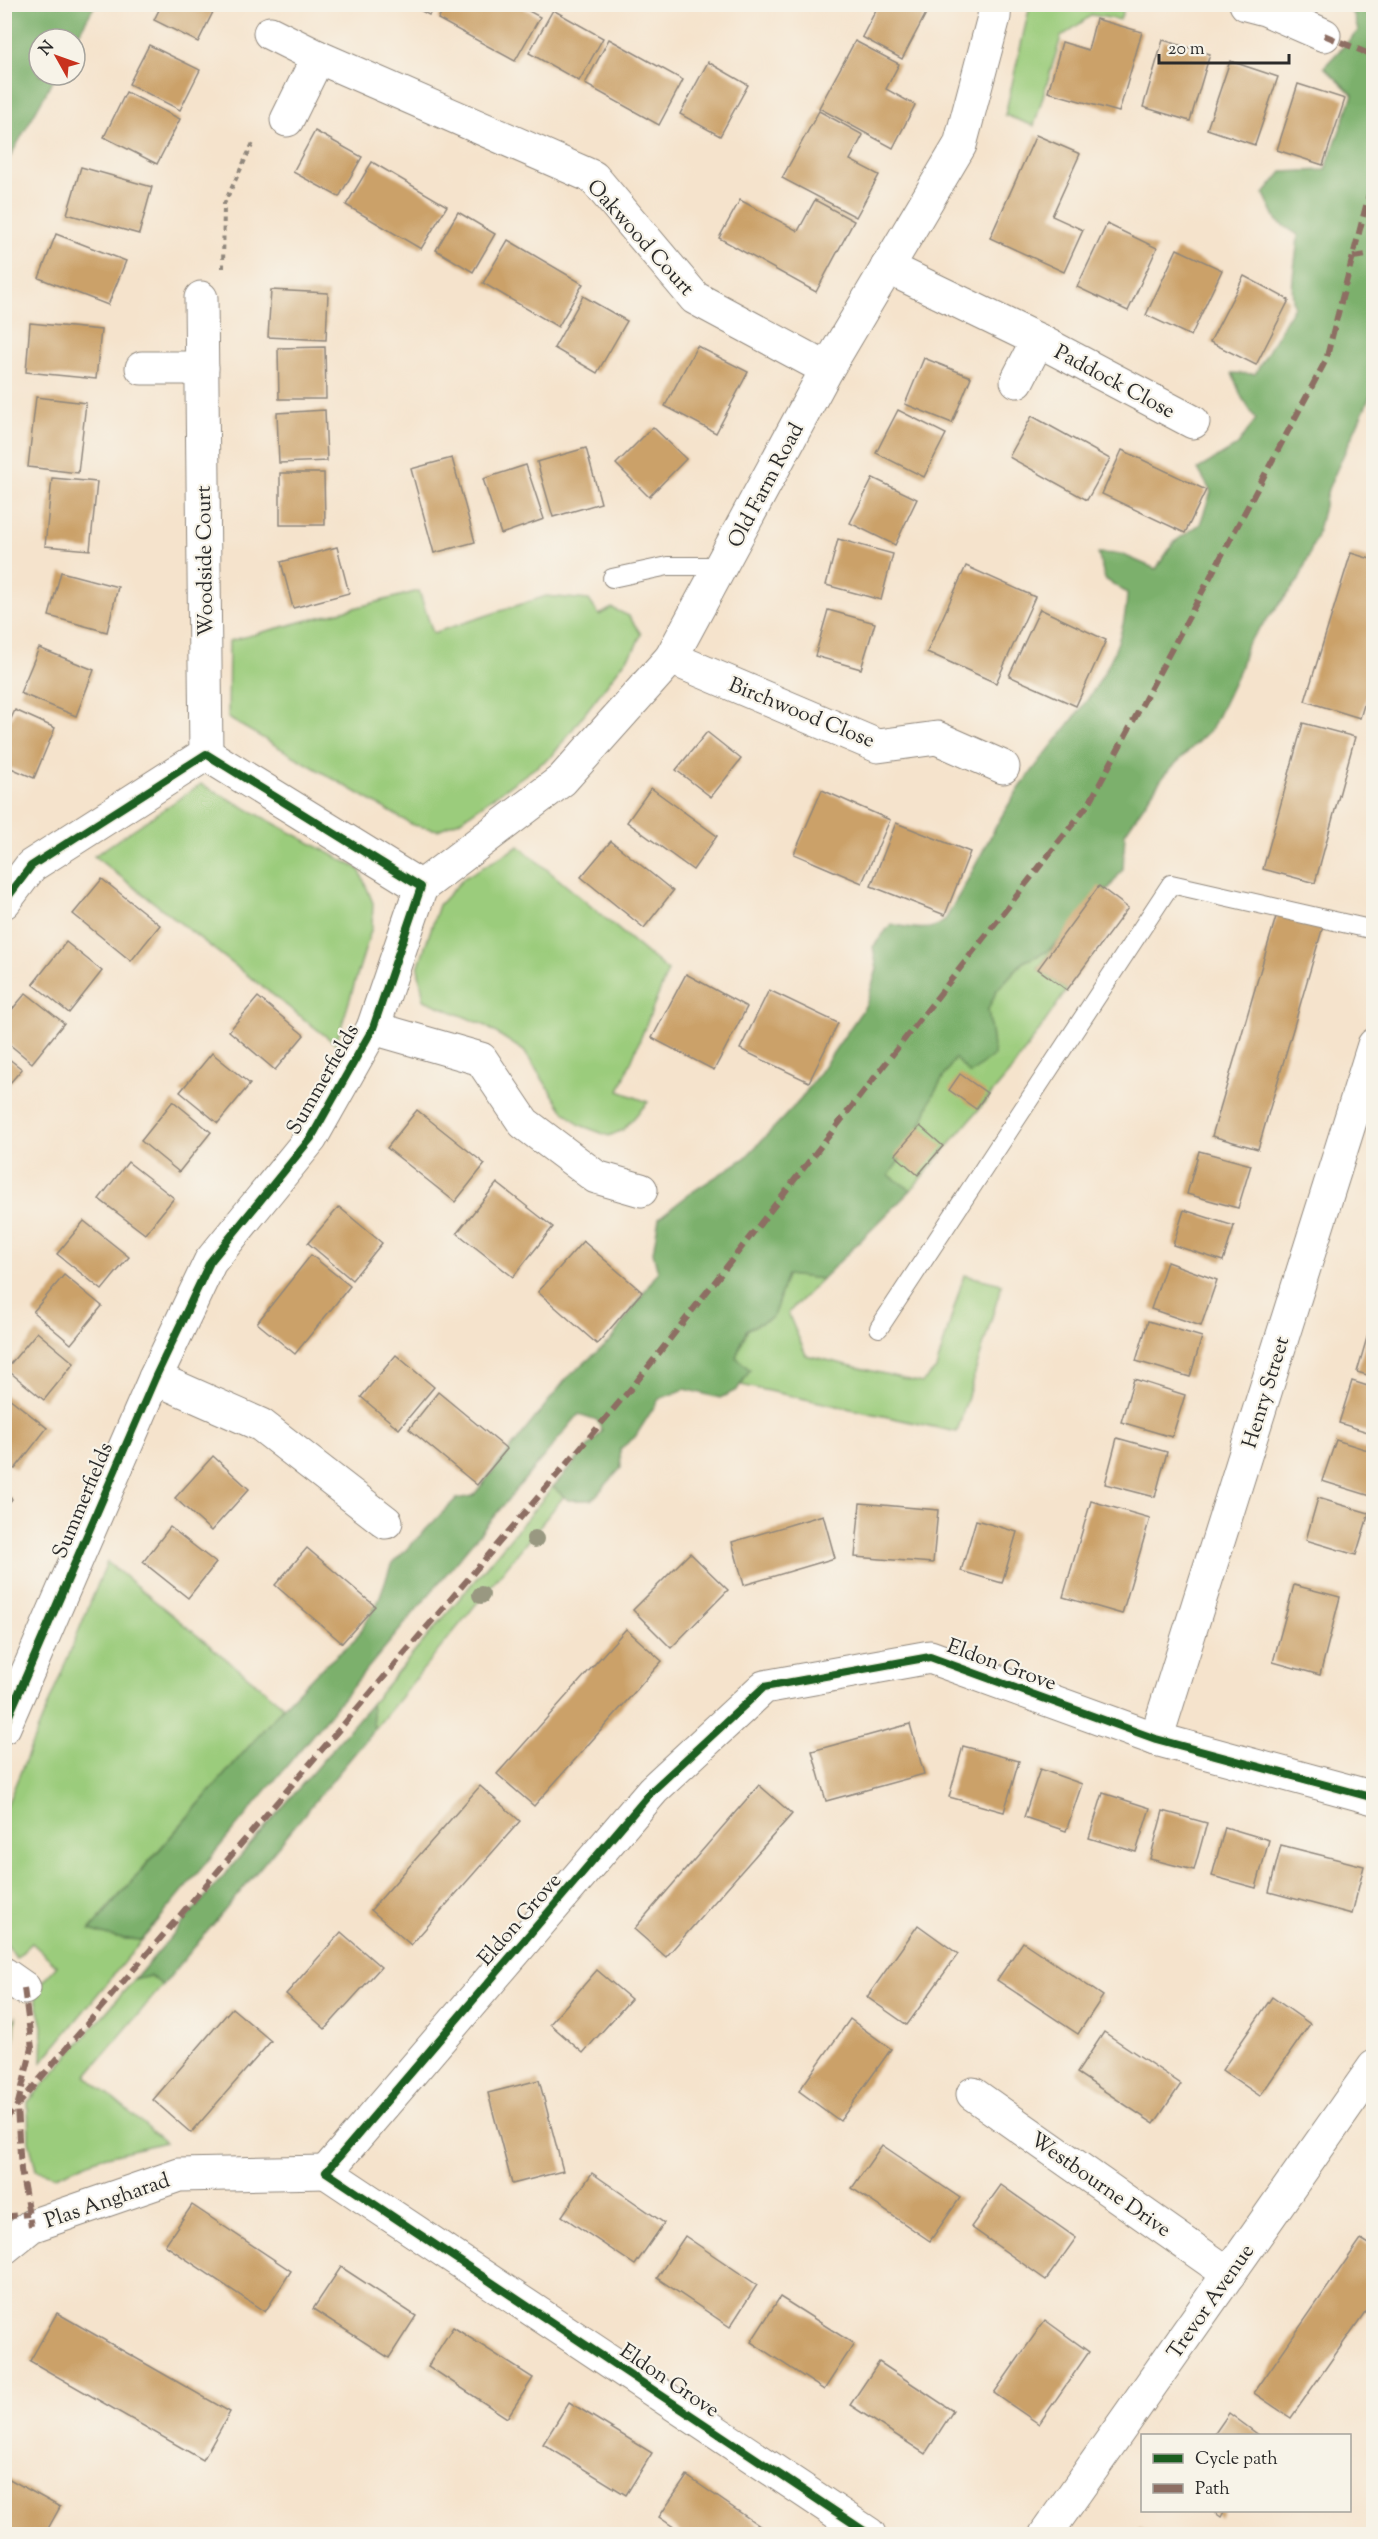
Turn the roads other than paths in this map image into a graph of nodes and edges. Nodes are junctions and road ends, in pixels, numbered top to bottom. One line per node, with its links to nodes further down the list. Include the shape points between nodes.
1 (995, 4): 7 (street, Old Farm Road, via 960,145)
2 (1259, 6): 4 (street)
3 (270, 33): 5 (street, Oakwood Court)
4 (1324, 35)
5 (318, 57): 6 (street); 12 (street, Oakwood Court, via 592,177 695,298)
6 (287, 120)
7 (887, 267): 9 (street, Paddock Close); 12 (street, Old Farm Road)
8 (201, 298): 11 (street, Woodside Court)
9 (1038, 340): 13 (street, Paddock Close); 14 (street, Paddock Close)
10 (142, 368): 11 (street)
11 (202, 368): 18 (street, Woodside Court)
12 (827, 369): 15 (street, Old Farm Road)
13 (1017, 381)
14 (1193, 422)
15 (722, 566): 16 (lane, via 668,566); 17 (street, Old Farm Road)
16 (612, 578)
17 (671, 658): 19 (street, Birchwood Close, via 878,746 937,738); 20 (street, Old Farm Road, via 562,780)
18 (206, 754): 20 (street); 21 (street, via 31,866)
19 (1003, 767)
20 (421, 887): 23 (street, Summerfields)
21 (4, 902)
22 (1374, 930): 26 (lane, via 1171,884)
23 (373, 1028): 25 (street, via 480,1059 524,1123 596,1177); 27 (street, Summerfields, via 311,1138 210,1262)
24 (1374, 1045): 30 (street, Henry Street)
25 (641, 1190)
26 (879, 1328)
27 (154, 1378): 28 (street, via 261,1425); 29 (street, Summerfields)
28 (386, 1522)
29 (4, 1727)
30 (1156, 1739): 31 (street, Eldon Grove); 34 (street, Eldon Grove, via 930,1657 764,1687 653,1790)
31 (1374, 1798)
32 (1374, 2067): 36 (street, Trevor Avenue)
33 (973, 2094): 36 (street, Westbourne Drive)
34 (326, 2172): 35 (street, Plas Angharad, via 179,2175 31,2226); 37 (street, Eldon Grove)
35 (4, 2248)
36 (1229, 2274): 38 (street, Trevor Avenue)
37 (869, 2535)
38 (1046, 2535)

